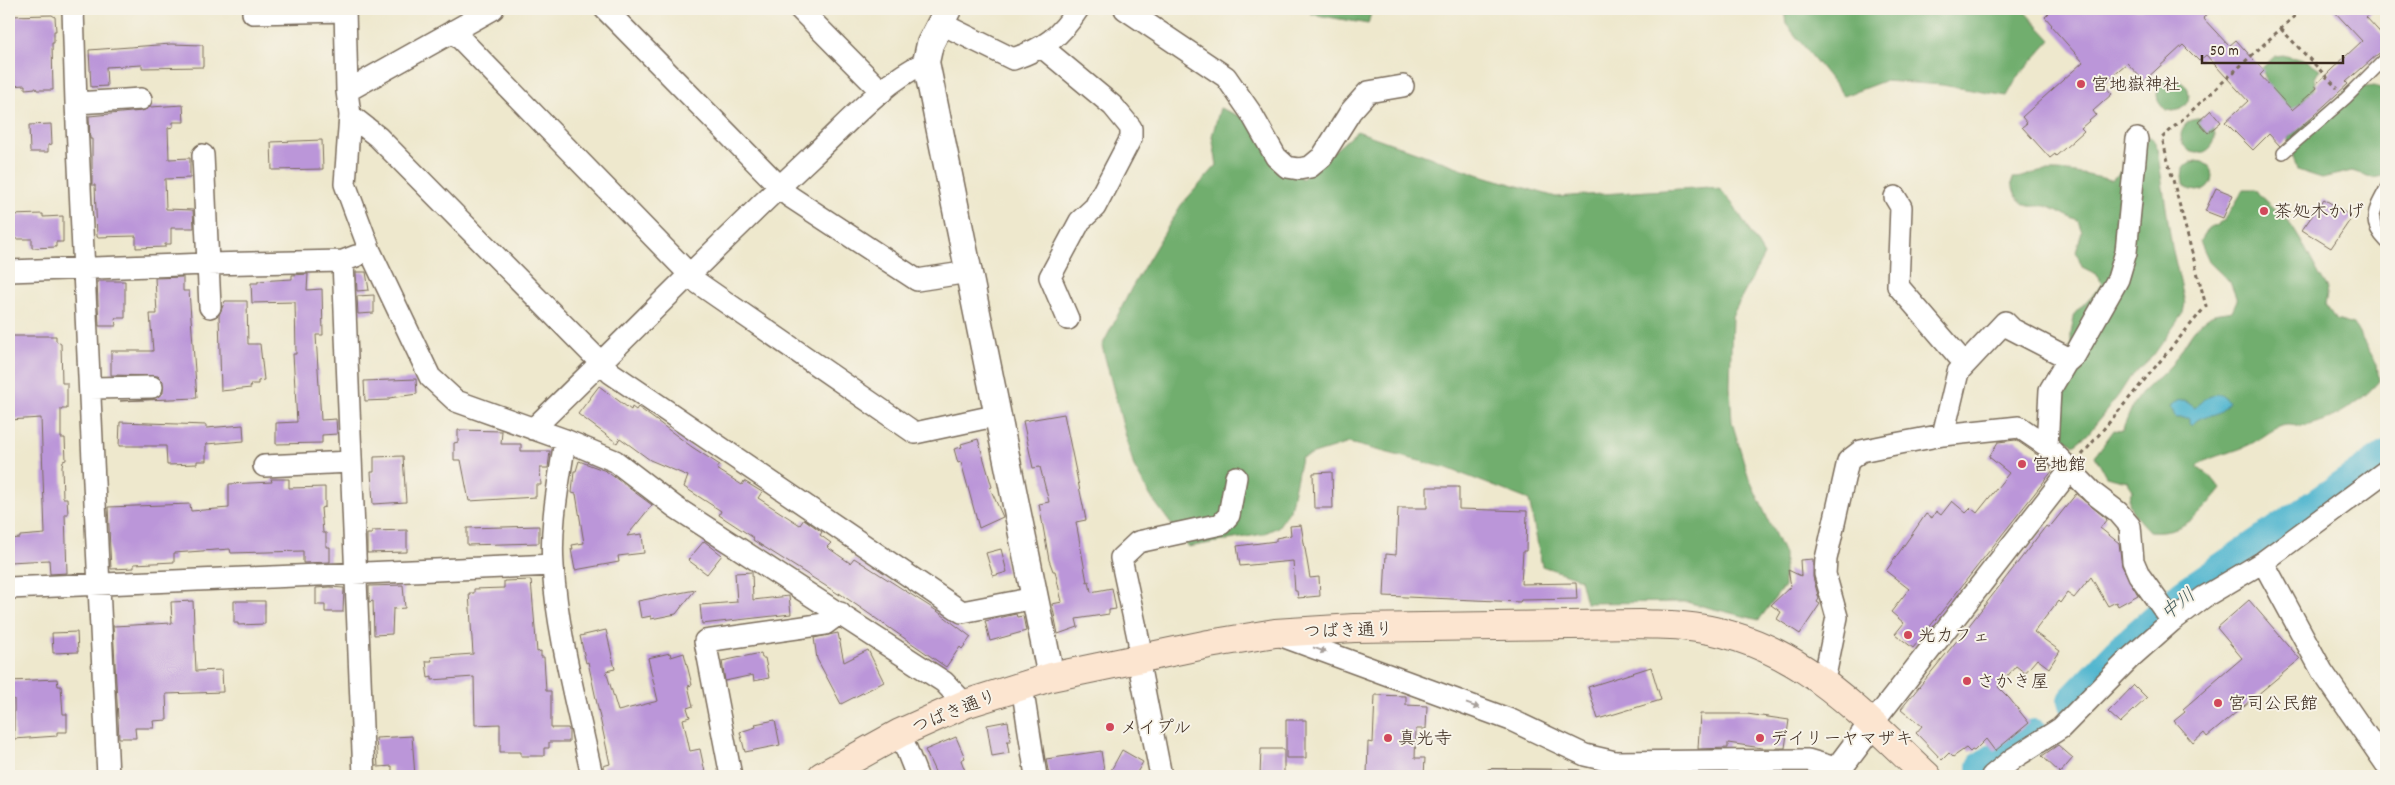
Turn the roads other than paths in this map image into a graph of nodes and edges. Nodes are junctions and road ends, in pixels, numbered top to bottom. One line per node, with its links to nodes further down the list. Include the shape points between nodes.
1 (73, 9): 18 (street)
2 (494, 9): 10 (street)
3 (605, 9): 23 (street)
4 (800, 9): 16 (street)
5 (1078, 9): 11 (street, via 1060,34)
6 (1125, 9): 14 (street, via 1226,77 1276,157 1287,167 1310,167 1322,157 1351,111 1368,92)
7 (345, 10): 8 (street); 15 (street)
8 (253, 13)
9 (944, 16): 11 (street, via 1013,59); 13 (street, via 930,44)
10 (453, 31): 15 (street); 33 (street)
11 (1042, 47): 35 (street, via 1113,106 1131,128 1131,138 1095,206 1080,221 1050,277)
12 (2386, 58): 21 (lane)
13 (926, 62): 16 (street, via 909,70); 32 (street)
14 (1403, 86)
15 (346, 92): 19 (street)
16 (882, 92): 23 (street)
17 (141, 99): 18 (street)
18 (76, 103): 30 (street)
19 (350, 115): 27 (street, via 344,184); 37 (street, via 378,137)
20 (2137, 138): 36 (street, via 2126,252 2118,279 2076,355)
21 (2283, 153)
22 (203, 155): 29 (street)
23 (780, 186): 32 (street, via 790,196 917,280); 33 (street)
24 (2386, 188): 26 (lane, via 2373,220 2378,234)
25 (1895, 197): 38 (street, via 1901,207 1898,286)
26 (2386, 242)
27 (370, 250): 28 (street); 42 (street, via 430,377 456,402)
28 (343, 262): 29 (street); 46 (street)
29 (208, 264): 30 (street); 34 (street)
30 (84, 268): 31 (street); 40 (street)
31 (9, 271)
32 (970, 272): 41 (street)
33 (690, 275): 37 (street); 41 (street, via 915,433)
34 (210, 307)
35 (1068, 319)
36 (2070, 359): 38 (street, via 2012,329 2005,322); 45 (street, via 2050,390)
37 (601, 363): 42 (street); 56 (street, via 611,373 962,612)
38 (1964, 364): 43 (street, via 1958,372)
39 (152, 387): 40 (street)
40 (90, 388): 54 (street)
41 (999, 415): 56 (street)
42 (533, 429): 44 (street)
43 (1943, 435): 45 (street, via 2019,427); 62 (street, via 1861,451 1848,461 1826,559 1825,574 1837,617)
44 (565, 440): 52 (street, via 554,523); 57 (street, via 615,461 676,508)
45 (2047, 446): 48 (street)
46 (351, 462): 47 (street); 53 (street)
47 (264, 466)
48 (2071, 469): 58 (street, via 2130,526 2133,560 2139,575); 65 (street)
49 (2386, 471): 51 (street)
50 (1236, 477): 60 (street, via 1229,515 1221,524 1138,542 1121,558 1139,642)
51 (2263, 562): 58 (street, via 2204,597); 67 (street, via 2322,671)
52 (553, 565): 53 (street); 72 (street, via 559,613)
53 (356, 574): 54 (street); 71 (street)
54 (99, 584): 55 (street); 70 (street)
55 (9, 588)
56 (1035, 598): 61 (street)
57 (840, 613): 64 (street, via 944,682); 73 (street, via 825,624 704,641)
58 (2172, 621): 80 (street, via 2061,728)
59 (1275, 633): 60 (main road, つばき通り); 62 (main road, つばき通り, via 1354,628 1683,626 1718,632 1761,646); 68 (street, one-way to 68, via 1511,720 1585,755 1616,762 1808,760)
60 (1138, 659): 61 (main road, つばき通り); 77 (street)
61 (1051, 678): 63 (main road, つばき通り)
62 (1824, 681): 65 (main road, つばき通り)
63 (1022, 686): 64 (main road, つばき通り); 76 (street)
64 (966, 704): 66 (main road, つばき通り)
65 (1872, 724): 68 (street); 79 (main road, つばき通り)
66 (900, 733): 74 (main road, つばき通り); 75 (street)
67 (2386, 764)
68 (1836, 772)
69 (1491, 775): 78 (lane)
70 (108, 776)
71 (364, 776)
72 (592, 776)
73 (732, 776)
74 (822, 776)
75 (917, 776)
76 (1036, 776)
77 (1161, 776)
78 (1577, 776)
79 (1927, 776)
80 (1992, 776)

